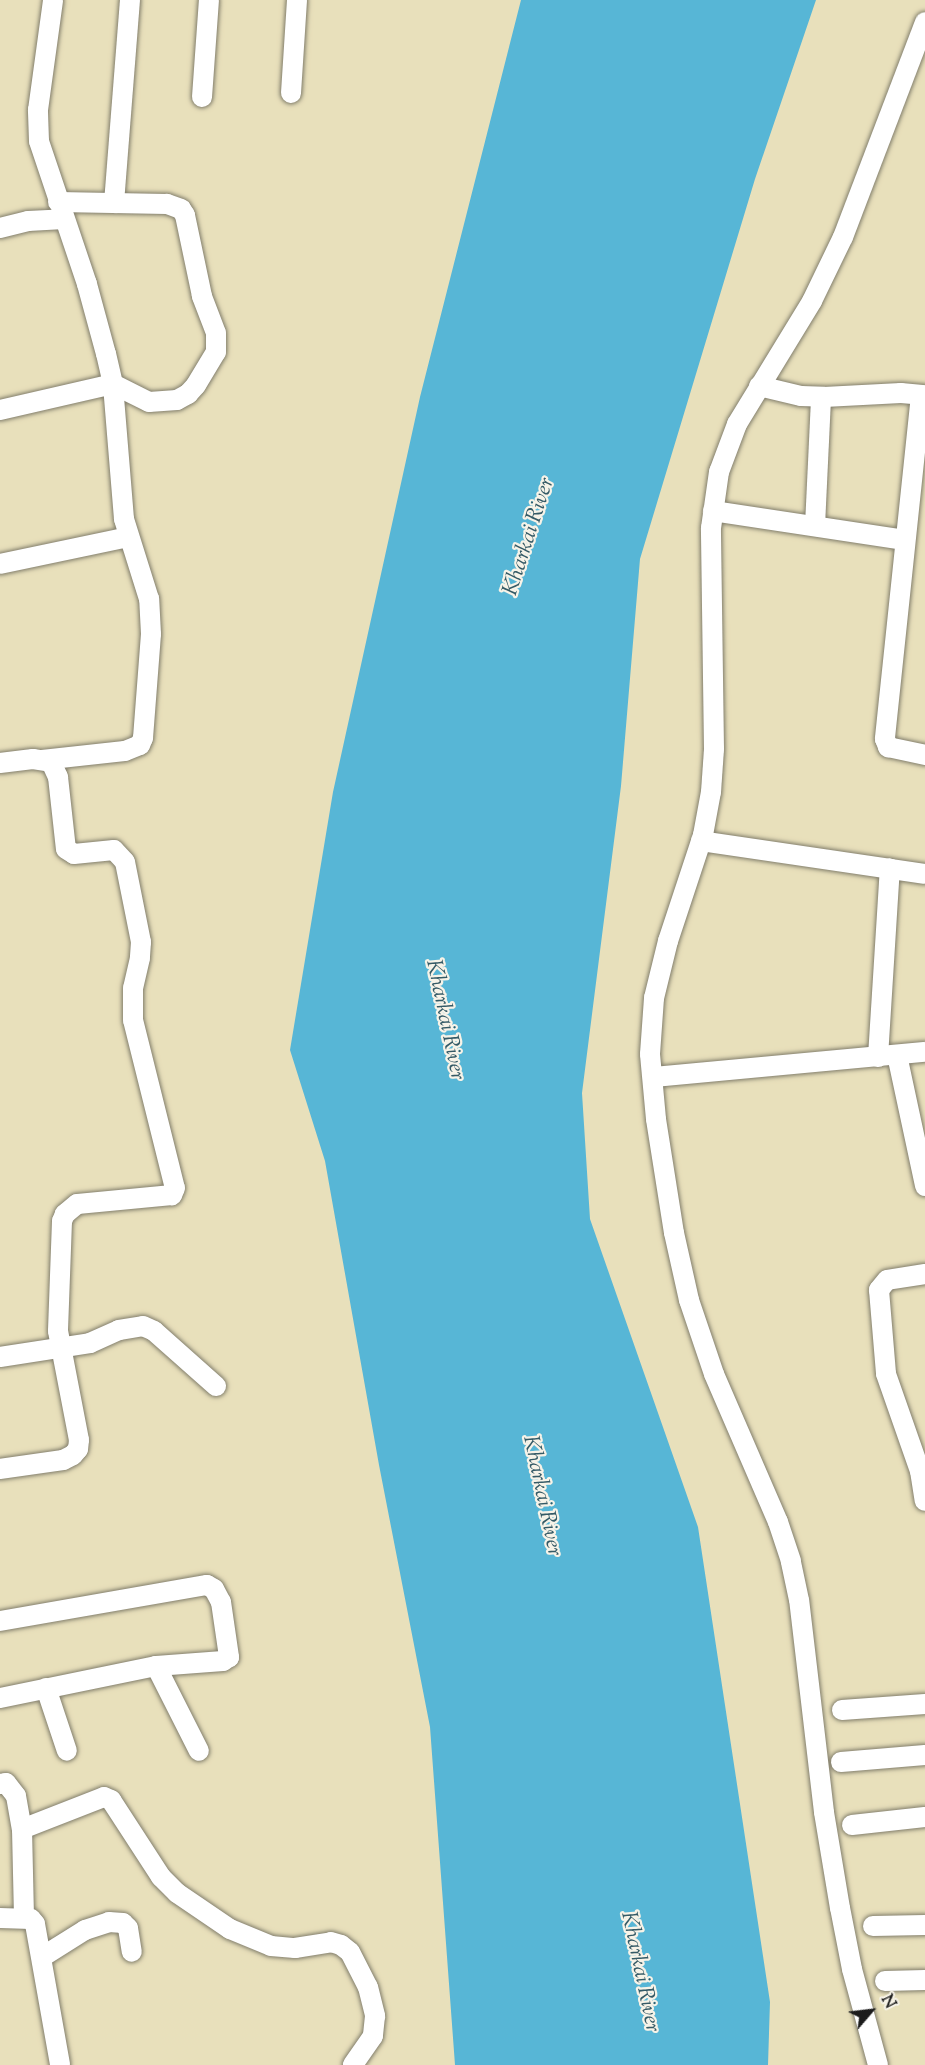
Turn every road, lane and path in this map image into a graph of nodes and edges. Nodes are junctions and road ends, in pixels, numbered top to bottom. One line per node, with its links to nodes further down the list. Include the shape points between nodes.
1 (53, 0): 9 (street, via 37,124)
2 (130, 0): 8 (street)
3 (209, 0): 7 (street)
4 (297, 0): 6 (street)
5 (925, 22): 12 (street, via 843,237 812,301)
6 (291, 93)
7 (202, 97)
8 (114, 203): 9 (street); 11 (street, via 167,204 181,209 217,342 212,362 196,386 177,400 149,402)
9 (61, 210): 10 (street); 11 (street, via 99,323)
10 (0, 228)
11 (112, 384): 15 (street); 19 (street)
12 (759, 386): 14 (street); 17 (street, via 737,424 718,472)
13 (923, 395): 14 (street); 16 (street)
14 (821, 397): 18 (street)
15 (0, 411)
16 (917, 506): 20 (street)
17 (713, 511): 18 (street); 25 (street, via 714,749 711,792)
18 (815, 526): 20 (street)
19 (128, 537): 21 (street); 23 (street, via 149,599 151,634 143,738 140,745 125,751)
20 (905, 540): 22 (street, via 885,739 888,747)
21 (0, 564)
22 (925, 755)
23 (42, 760): 24 (street); 33 (street, via 51,762 58,777 66,849 74,854 114,850 124,862 141,942 133,988 134,1020 175,1188 172,1195 77,1204 65,1214 57,1315)
24 (0, 763)
25 (701, 841): 26 (street); 30 (street, via 654,998 650,1054)
26 (890, 868): 27 (street); 29 (street)
27 (925, 874)
28 (925, 1052): 29 (street)
29 (887, 1056): 30 (street); 31 (street)
30 (653, 1077): 63 (street, via 674,1233 689,1300 714,1374 791,1561 840,1908)
31 (925, 1189)
32 (925, 1274): 37 (street, via 887,1280 879,1290 886,1374)
33 (60, 1347): 34 (street); 35 (street, via 90,1343 119,1330 143,1326 154,1331); 36 (street, via 78,1449 63,1460)
34 (0, 1356)
35 (216, 1386)
36 (0, 1469)
37 (923, 1478): 38 (street)
38 (925, 1502)
39 (0, 1621): 40 (street, via 207,1585 214,1588 221,1602 230,1657 223,1661)
40 (156, 1666): 41 (street); 46 (street)
41 (46, 1688): 42 (street); 45 (street)
42 (0, 1698)
43 (925, 1704): 44 (street)
44 (842, 1710)
45 (68, 1751)
46 (199, 1751)
47 (925, 1755): 48 (street)
48 (841, 1762)
49 (0, 1784): 52 (street, via 6,1783 16,1796)
50 (925, 1817): 51 (street)
51 (852, 1825)
52 (22, 1829): 54 (street); 62 (street, via 104,1797 111,1800 161,1877 177,1893 230,1929 271,1946 295,1948 331,1942 341,1945 350,1952 368,1987 375,2016 373,2036)
53 (0, 1918): 54 (street)
54 (24, 1918): 58 (street, via 36,1924)
55 (925, 1925): 56 (street)
56 (873, 1926)
57 (132, 1953): 58 (street, via 128,1928 123,1923 110,1922 85,1930)
58 (42, 1957): 61 (street)
59 (925, 1980): 60 (street)
60 (885, 1981)
61 (60, 2065)
62 (353, 2065)
63 (878, 2065)

